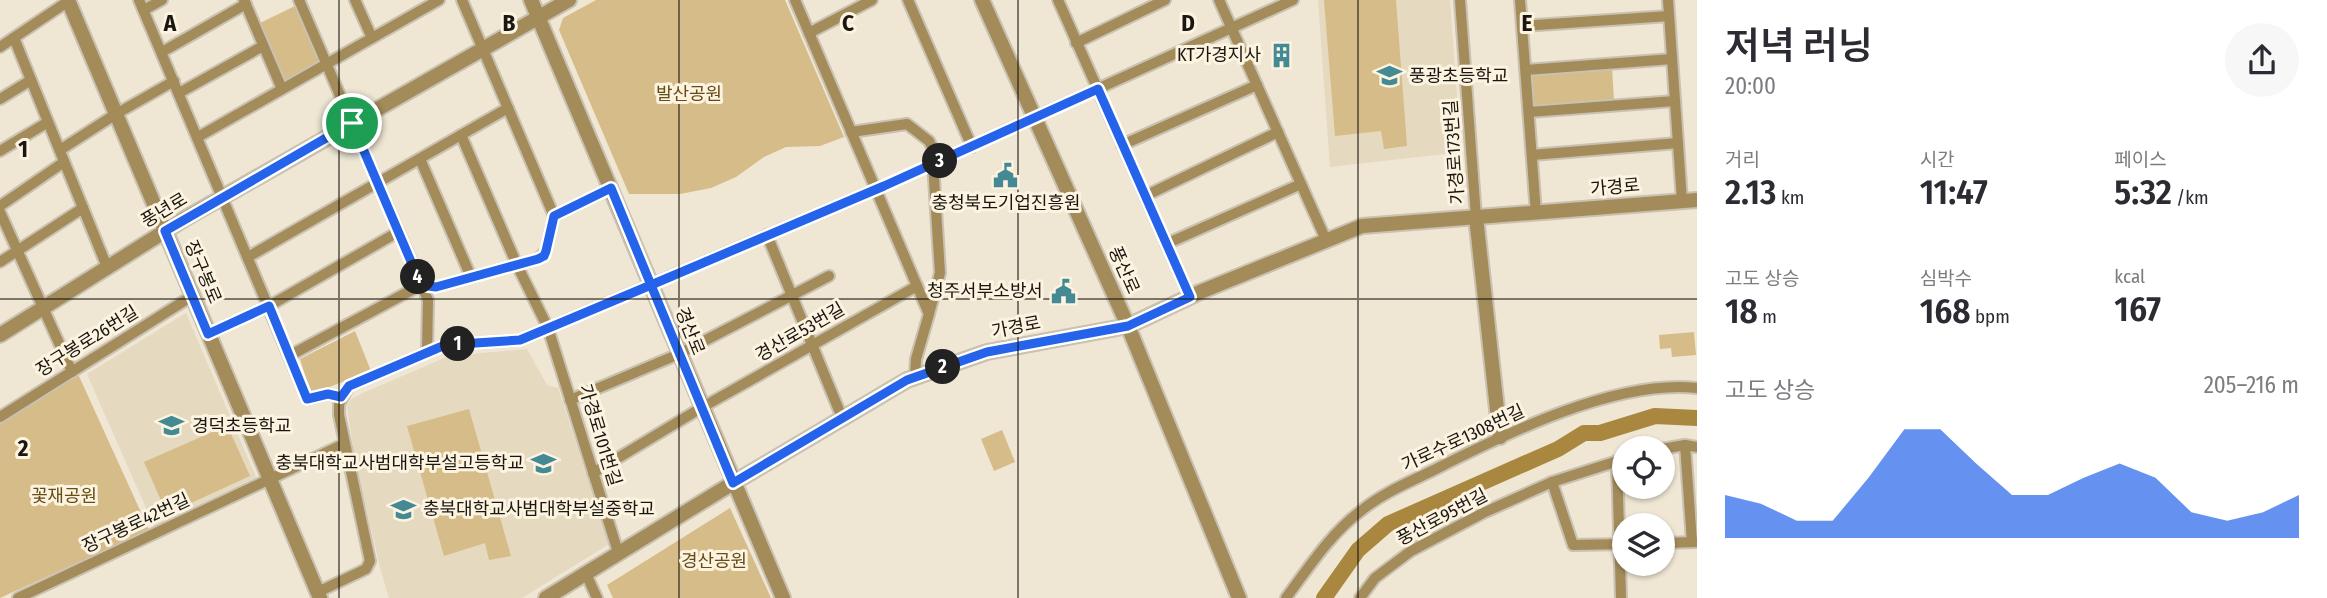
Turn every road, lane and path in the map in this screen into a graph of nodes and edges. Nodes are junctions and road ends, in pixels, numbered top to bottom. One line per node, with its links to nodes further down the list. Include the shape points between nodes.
1 (68, 0): 28 (street); 48 (street, 장구봉로)
2 (162, 0): 22 (street)
3 (299, 0): 36 (street)
4 (355, 0): 29 (street)
5 (439, 0): 29 (street)
6 (462, 0): 33 (street)
7 (531, 0): 24 (street, 경산로)
8 (569, 0): 24 (street, 풍년로)
9 (795, 0): 27 (street)
10 (872, 0): 27 (street)
11 (908, 0): 58 (street)
12 (982, 0): 49 (street, 풍산로)
13 (1165, 0): 30 (street)
14 (1219, 0): 26 (street)
15 (1293, 0): 21 (street)
16 (1460, 0): 77 (street, 가경로173번길)
17 (1520, 0): 25 (street)
18 (1668, 0): 23 (street)
19 (1060, 1): 30 (street)
20 (245, 2): 31 (street); 34 (street)
21 (1278, 3): 26 (street)
22 (142, 5): 34 (street)
23 (1670, 16): 25 (street); 35 (street)
24 (538, 18): 33 (street, 풍년로); 67 (street, 경산로)
25 (1522, 26): 37 (street)
26 (1232, 28): 40 (street); 42 (street)
27 (809, 33): 52 (street)
28 (14, 38): 32 (street); 38 (street)
29 (372, 38): 36 (street)
30 (1076, 43): 42 (street)
31 (263, 46): 41 (street); 43 (street)
32 (0, 47)
33 (483, 49): 46 (street); 51 (street, 풍년로)
34 (162, 52): 39 (street)
35 (1672, 59): 37 (street); 45 (street)
36 (327, 64): 41 (street); 51 (street)
37 (1525, 70): 47 (street)
38 (31, 79): 44 (street); 50 (street)
39 (174, 81): 43 (street); 48 (street)
40 (1257, 85): 53 (street); 57 (street)
41 (282, 89): 55 (street)
42 (1098, 89): 49 (street); 57 (street)
43 (180, 93): 55 (street)
44 (0, 99)
45 (1675, 101): 47 (street); 56 (street)
46 (508, 108): 54 (street); 76 (street)
47 (1529, 112): 61 (street)
48 (116, 114): 59 (street); 78 (street, 장구봉로)
49 (1035, 118): 58 (street); 99 (street, 풍산로)
50 (48, 122): 59 (street); 60 (street)
51 (352, 123): 65 (street); 70 (street, 풍년로)
52 (851, 132): 64 (street, via 907,124 929,141); 68 (street)
53 (1278, 132): 66 (street); 69 (street)
54 (461, 135): 62 (street); 86 (street, 가경로101번길)
55 (198, 137): 70 (street)
56 (1678, 144): 61 (street); 71 (street)
57 (1122, 145): 69 (street)
58 (972, 147): 64 (street)
59 (60, 150): 63 (street)
60 (0, 151)
61 (1532, 155): 75 (street)
62 (420, 159): 65 (street); 89 (street)
63 (64, 162): 72 (street); 73 (street)
64 (933, 164): 68 (street); 98 (street, via 940,273)
65 (377, 183): 79 (street); 84 (street)
66 (1301, 184): 81 (street); 82 (street)
67 (611, 188): 76 (street); 91 (street, 경산로)
68 (875, 188): 80 (street); 92 (street)
69 (1145, 196): 82 (street)
70 (223, 197): 78 (street, 풍년로); 84 (street)
71 (1690, 200): 75 (street, 가경로)
72 (0, 206)
73 (83, 208): 83 (street); 87 (street)
74 (0, 212): 83 (street)
75 (1536, 212): 77 (street, 가경로)
76 (554, 216): 86 (street, via 544,256)
77 (1476, 217): 81 (street, 가경로, via 1362,226); 115 (street)
78 (165, 231): 87 (street, 풍년로); 93 (street, 장구봉로)
79 (398, 232): 90 (street); 96 (street)
80 (767, 235): 91 (street); 94 (street)
81 (1326, 240): 95 (street, 가경로)
82 (1166, 244): 95 (street)
83 (17, 251): 85 (street); 97 (street)
84 (248, 257): 96 (street)
85 (0, 261)
86 (517, 265): 89 (street); 100 (street, 가경로101번길)
87 (107, 267): 97 (street, 풍년로)
88 (829, 276): 94 (street)
89 (471, 277): 90 (street, via 436,287)
90 (421, 285): 104 (street, via 428,300); 106 (street)
91 (651, 285): 100 (street); 105 (street, 경산로)
92 (917, 286): 98 (street); 103 (street, 경산로53번길)
93 (192, 296): 101 (street, 장구봉로); 107 (street, 장구봉로26번길)
94 (792, 296): 103 (street); 105 (street)
95 (1190, 297): 99 (street, 가경로)
96 (269, 306): 101 (street); 106 (street)
97 (41, 309): 102 (street, 풍년로); 107 (street)
98 (929, 314): 108 (street)
99 (1128, 326): 108 (street, 가경로, via 987,352); 136 (street, 풍산로)
100 (548, 328): 104 (street, via 520,340 445,345); 111 (street, 가경로101번길)
101 (208, 334): 122 (street, 장구봉로)
102 (0, 335)
103 (812, 345): 112 (street, 경산로53번길); 114 (street)
104 (427, 352): 110 (street, via 349,386)
105 (679, 354): 111 (street); 112 (street, 경산로)
106 (289, 356): 110 (street, via 307,399 328,394)
107 (72, 372): 113 (street, 장구봉로26번길)
108 (915, 377): 114 (street, 가경로)
109 (1697, 387): 115 (street, 가로수로1308번길, via 1645,390 1576,408)
110 (341, 397): 116 (street)
111 (570, 400): 121 (street, 가경로101번길)
112 (701, 408): 121 (street, 경산로53번길); 124 (street, 경산로)
113 (0, 417)
114 (843, 420): 124 (street, 가경로)
115 (1500, 437): 137 (street, 가로수로1308번길, via 1363,509 1319,554)
116 (344, 444): 122 (street, 장구봉로42번길); 131 (street, via 370,561 366,569)
117 (1685, 445): 118 (street); 119 (street); 125 (street)
118 (1675, 447)
119 (1697, 447)
120 (1612, 463): 123 (street, 풍산로95번길)
121 (593, 473): 128 (street, 가경로101번길)
122 (269, 479): 131 (street, 장구봉로); 132 (street, 장구봉로42번길)
123 (1552, 482): 127 (street, via 1573,545); 138 (street, 풍산로95번길, via 1411,551 1375,578)
124 (733, 483): 128 (street, 가경로); 135 (street, 경산로)
125 (1695, 542): 126 (street)
126 (1675, 543)
127 (1612, 544)
128 (618, 552): 129 (street, 가경로)
129 (586, 574): 133 (street, 가경로); 134 (street)
130 (1621, 576): 139 (street)
131 (319, 595)
132 (18, 598)
133 (546, 598)
134 (597, 598)
135 (783, 598)
136 (1239, 598)
137 (1286, 598)
138 (1360, 598)
139 (1621, 598)

